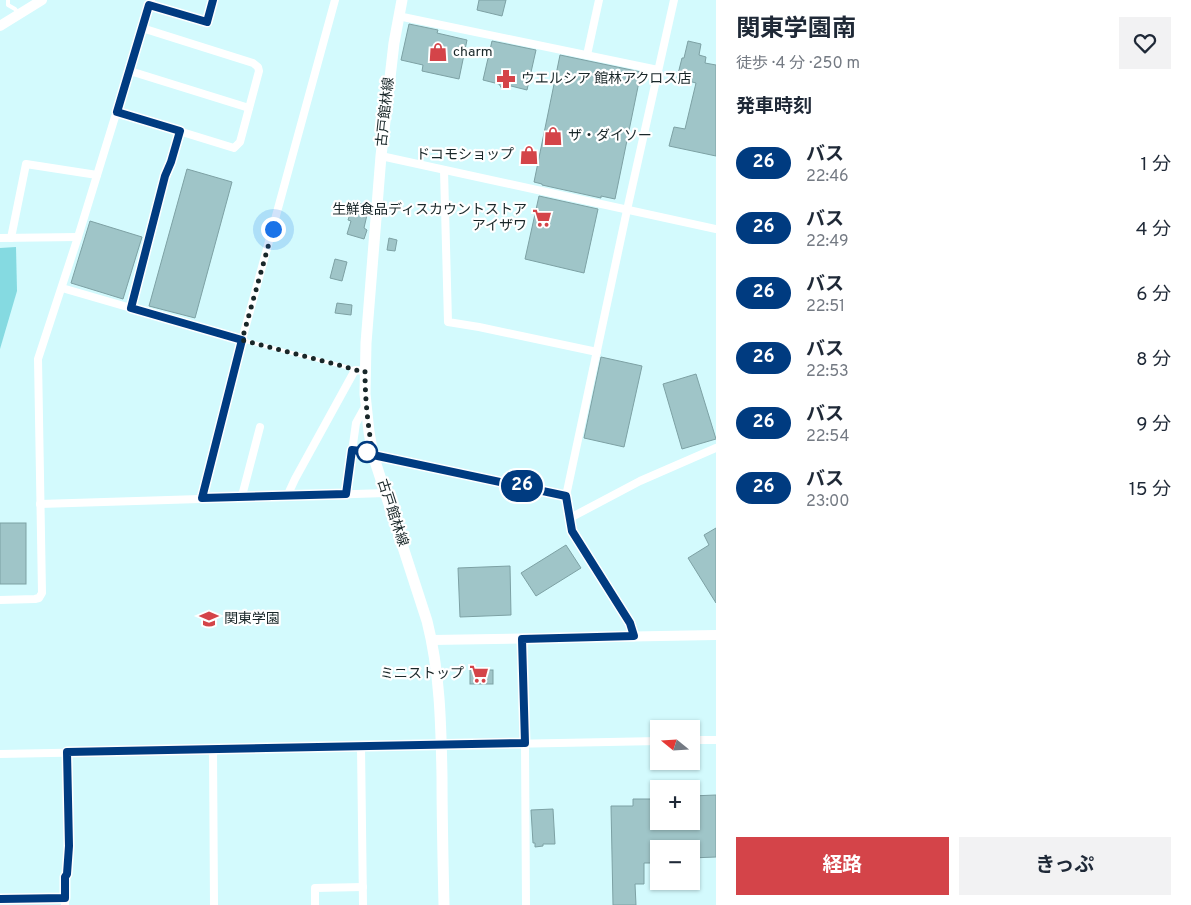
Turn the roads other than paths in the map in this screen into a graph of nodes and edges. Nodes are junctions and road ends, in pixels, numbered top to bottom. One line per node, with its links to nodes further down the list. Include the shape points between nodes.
1 (8, 0): 9 (lane, via 8,5)
2 (42, 0): 9 (street)
3 (213, 0): 8 (lane, via 207,22)
4 (335, 0): 29 (street)
5 (402, 0): 10 (main road, 古戸館林線)
6 (599, 0): 13 (street)
7 (674, 0): 14 (street)
8 (150, 3): 12 (street)
9 (19, 14): 11 (street)
10 (398, 16): 13 (street); 19 (main road, 古戸館林線)
11 (0, 26)
12 (142, 28): 15 (street); 16 (street, via 253,62 259,71)
13 (587, 55): 14 (street)
14 (658, 70): 22 (street)
15 (130, 71): 16 (street); 17 (street)
16 (250, 108): 18 (street, via 240,142 234,148)
17 (117, 112): 18 (street); 21 (street)
18 (180, 131): 28 (street)
19 (381, 156): 20 (street); 31 (main road, 古戸館林線)
20 (444, 170): 22 (street); 30 (street, via 448,322)
21 (97, 175): 24 (street); 26 (street, via 26,164)
22 (627, 210): 23 (street); 30 (street)
23 (716, 229)
24 (78, 237): 26 (street); 27 (street)
25 (0, 238): 26 (street)
26 (11, 238)
27 (62, 288): 28 (street); 43 (street, via 38,360)
28 (131, 308): 29 (lane)
29 (242, 340): 31 (lane); 41 (street)
30 (597, 352): 40 (street)
31 (360, 371): 32 (main road, 古戸館林線); 39 (street, via 295,479)
32 (366, 405): 35 (street, via 356,423); 36 (main road, 古戸館林線)
33 (260, 427): 42 (street)
34 (716, 448): 44 (street, via 640,481)
35 (352, 450): 36 (street); 38 (street)
36 (373, 455): 37 (main road, 古戸館林線); 40 (street)
37 (386, 493): 38 (street); 49 (main road, 古戸館林線)
38 (346, 494): 39 (street)
39 (289, 496): 42 (street)
40 (566, 496): 44 (street)
41 (202, 498): 42 (street); 43 (street)
42 (243, 498)
43 (40, 504): 45 (street, via 41,596)
44 (570, 518): 46 (street, via 572,531 630,623)
45 (0, 600)
46 (634, 636): 47 (street); 48 (street)
47 (716, 636)
48 (522, 639): 49 (street); 53 (street)
49 (432, 640): 54 (main road, 古戸館林線)
50 (700, 740): 51 (street)
51 (716, 740)
52 (650, 741): 53 (street)
53 (525, 743): 54 (street); 67 (street)
54 (441, 745): 55 (street); 66 (main road, 古戸館林線)
55 (361, 746): 56 (street); 59 (street)
56 (212, 750): 57 (street); 63 (street)
57 (67, 752): 58 (street); 61 (street, via 69,846)
58 (0, 754)
59 (363, 887): 64 (street, via 314,888); 65 (street)
60 (0, 899): 62 (street)
61 (65, 901): 62 (street)
62 (18, 902)
63 (214, 905)
64 (315, 905)
65 (363, 905)
66 (444, 905)
67 (526, 905)

